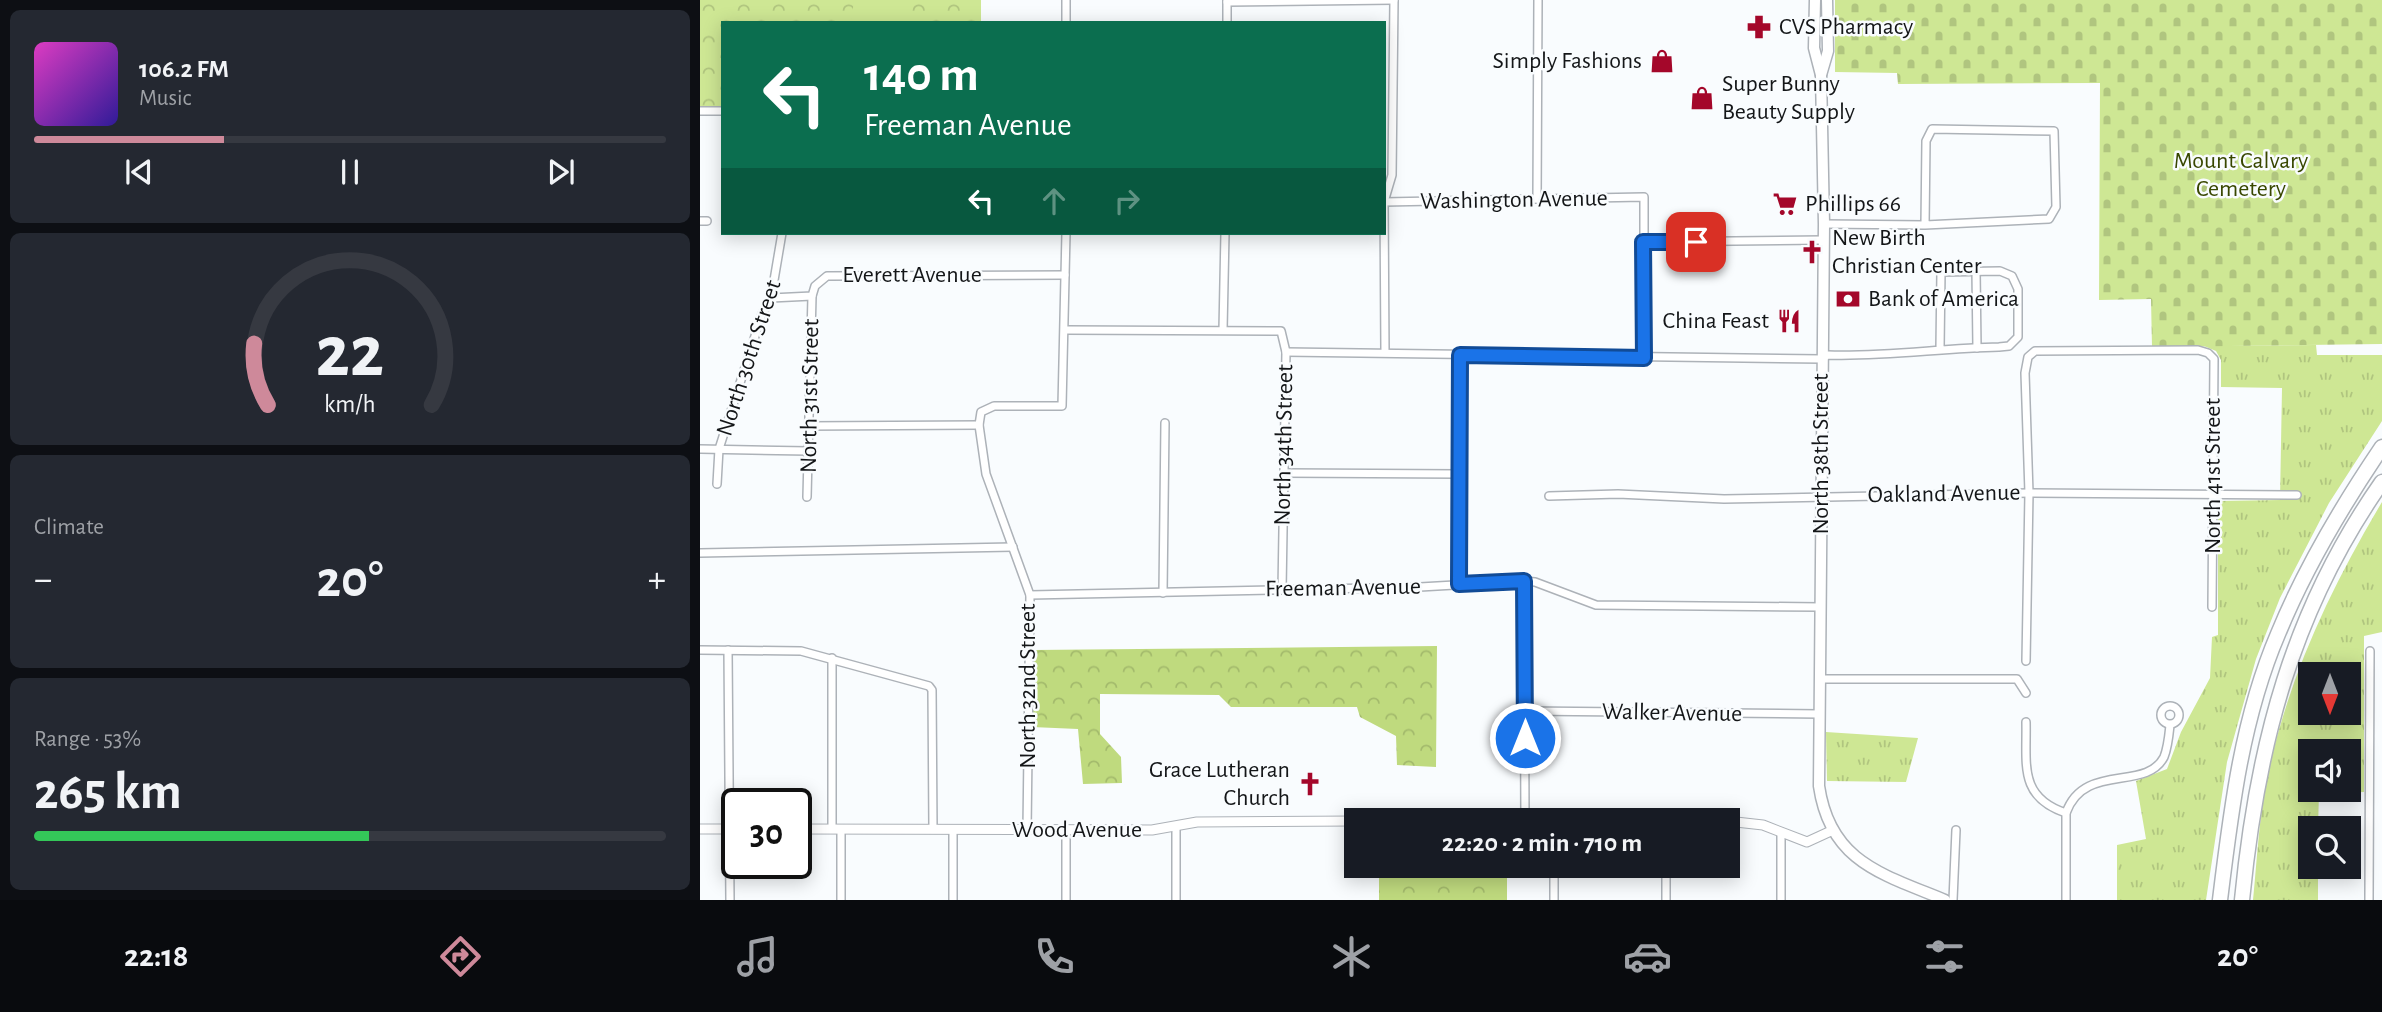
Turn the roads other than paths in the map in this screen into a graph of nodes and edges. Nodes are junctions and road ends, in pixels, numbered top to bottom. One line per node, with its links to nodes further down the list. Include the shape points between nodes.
1 (1066, 0): 7 (street)
2 (1394, 0): 6 (street); 12 (street)
3 (1538, 0): 13 (street)
4 (1815, 0): 9 (main road, North 38th Street, via 1814,48)
5 (1827, 0): 9 (main road, North 38th Street, via 1828,51)
6 (1227, 1): 8 (street)
7 (1066, 21)
8 (1227, 21)
9 (1821, 75): 15 (main road, North 38th Street)
10 (700, 111): 11 (street)
11 (721, 111)
12 (1388, 175)
13 (1537, 200): 14 (street, Washington Avenue); 22 (street, Washington Avenue, via 1644,198)
14 (1386, 202)
15 (1824, 225): 16 (street); 21 (main road, North 38th Street)
16 (1925, 225): 16 (street, via 1929,131 2054,131 2056,207 2049,219)
17 (782, 235): 26 (street, North 30th Street)
18 (1066, 235): 24 (street)
19 (1225, 235): 28 (street)
20 (1384, 235): 32 (street)
21 (1823, 240): 22 (street); 35 (main road, North 38th Street)
22 (1643, 242): 34 (street)
23 (1976, 271): 29 (street, via 1941,272); 30 (street); 30 (street, via 2007,273 2018,289 2017,340 2008,346)
24 (1065, 275): 25 (street, Everett Avenue, via 827,276 815,286); 27 (street)
25 (812, 296): 26 (street, Everett Avenue); 38 (street, North 31st Street)
26 (771, 298): 41 (street, North 30th Street)
27 (1066, 330): 28 (street); 37 (street, via 1062,406 994,406 981,412)
28 (1223, 330): 31 (street, North 34th Street, via 1280,331)
29 (1940, 348): 30 (street); 35 (street)
30 (1977, 348)
31 (1286, 352): 32 (street); 43 (street, North 34th Street)
32 (1385, 352): 33 (street)
33 (1460, 355): 34 (street); 44 (street)
34 (1644, 358): 35 (street)
35 (1821, 359): 52 (main road, North 38th Street)
36 (1166, 423): 58 (street)
37 (979, 425): 38 (street); 53 (street, North 32nd Street, via 986,474)
38 (808, 426): 42 (street, North 31st Street)
39 (2382, 447): 104 (highway, via 2312,562 2277,636 2248,726)
40 (700, 449): 41 (street)
41 (719, 449): 42 (street); 46 (street, North 30th Street)
42 (808, 450): 51 (street, North 31st Street)
43 (1285, 473): 44 (street); 57 (street, North 34th Street)
44 (1458, 474): 56 (street)
45 (2382, 482): 105 (highway, via 2305,620 2276,705 2257,779)
46 (717, 484)
47 (2029, 493): 48 (street, Oakland Avenue); 48 (street, North 41st Street, via 2025,383 2028,357 2035,351 2203,350 2214,359); 52 (street, Oakland Avenue); 66 (street)
48 (2214, 495): 49 (street, Oakland Avenue); 61 (street, North 41st Street)
49 (2297, 495)
50 (1549, 496): 52 (street, Oakland Avenue)
51 (807, 497)
52 (1821, 497): 60 (main road, North 38th Street)
53 (1013, 547): 54 (street); 59 (street, North 32nd Street)
54 (700, 553)
55 (1524, 581): 56 (street, Freeman Avenue); 60 (street, Freeman Avenue, via 1596,605); 69 (street)
56 (1459, 584): 57 (street, Freeman Avenue)
57 (1282, 590): 58 (street, Freeman Avenue)
58 (1163, 593): 59 (street, Freeman Avenue)
59 (1030, 595): 86 (street, North 32nd Street)
60 (1820, 607): 67 (main road, North 38th Street)
61 (2212, 607)
62 (700, 650): 63 (street)
63 (729, 650): 65 (street, via 801,651); 73 (street)
64 (2370, 651): 106 (street)
65 (832, 658): 82 (street); 83 (street, via 932,690)
66 (2026, 661)
67 (1819, 679): 68 (street, via 2017,679); 70 (main road, North 38th Street)
68 (2025, 693)
69 (1525, 711): 70 (street, Walker Avenue); 74 (street)
70 (1819, 714): 88 (main road, North 38th Street, via 1819,786)
71 (2026, 722): 75 (street, via 2030,788 2049,807)
72 (2170, 725): 75 (street, via 2163,759 2154,768 2089,784 2078,791)
73 (732, 788)
74 (1525, 808)
75 (2066, 813): 103 (street)
76 (1344, 821): 78 (street, Wood Avenue, via 1198,821)
77 (1740, 822): 89 (street)
78 (1176, 827): 84 (street, Wood Avenue); 97 (street)
79 (700, 829): 80 (street)
80 (721, 829)
81 (812, 829): 82 (street, Wood Avenue)
82 (837, 829): 83 (street, Wood Avenue); 94 (street)
83 (933, 829): 85 (street, Wood Avenue)
84 (1066, 829): 86 (street, Wood Avenue); 96 (street)
85 (953, 830): 86 (street, Wood Avenue); 95 (street)
86 (1027, 830)
87 (1956, 830): 102 (street)
88 (1831, 831): 89 (street, via 1807,842); 101 (main road, via 1858,860)
89 (1781, 832): 100 (street)
90 (1554, 878): 98 (street)
91 (1666, 878): 99 (street)
92 (731, 879): 93 (street)
93 (730, 900)
94 (841, 900)
95 (953, 900)
96 (1066, 900)
97 (1176, 900)
98 (1554, 900)
99 (1666, 900)
100 (1781, 900)
101 (1945, 900)
102 (1953, 900)
103 (2066, 900)
104 (2220, 900)
105 (2242, 900)
106 (2369, 900)

